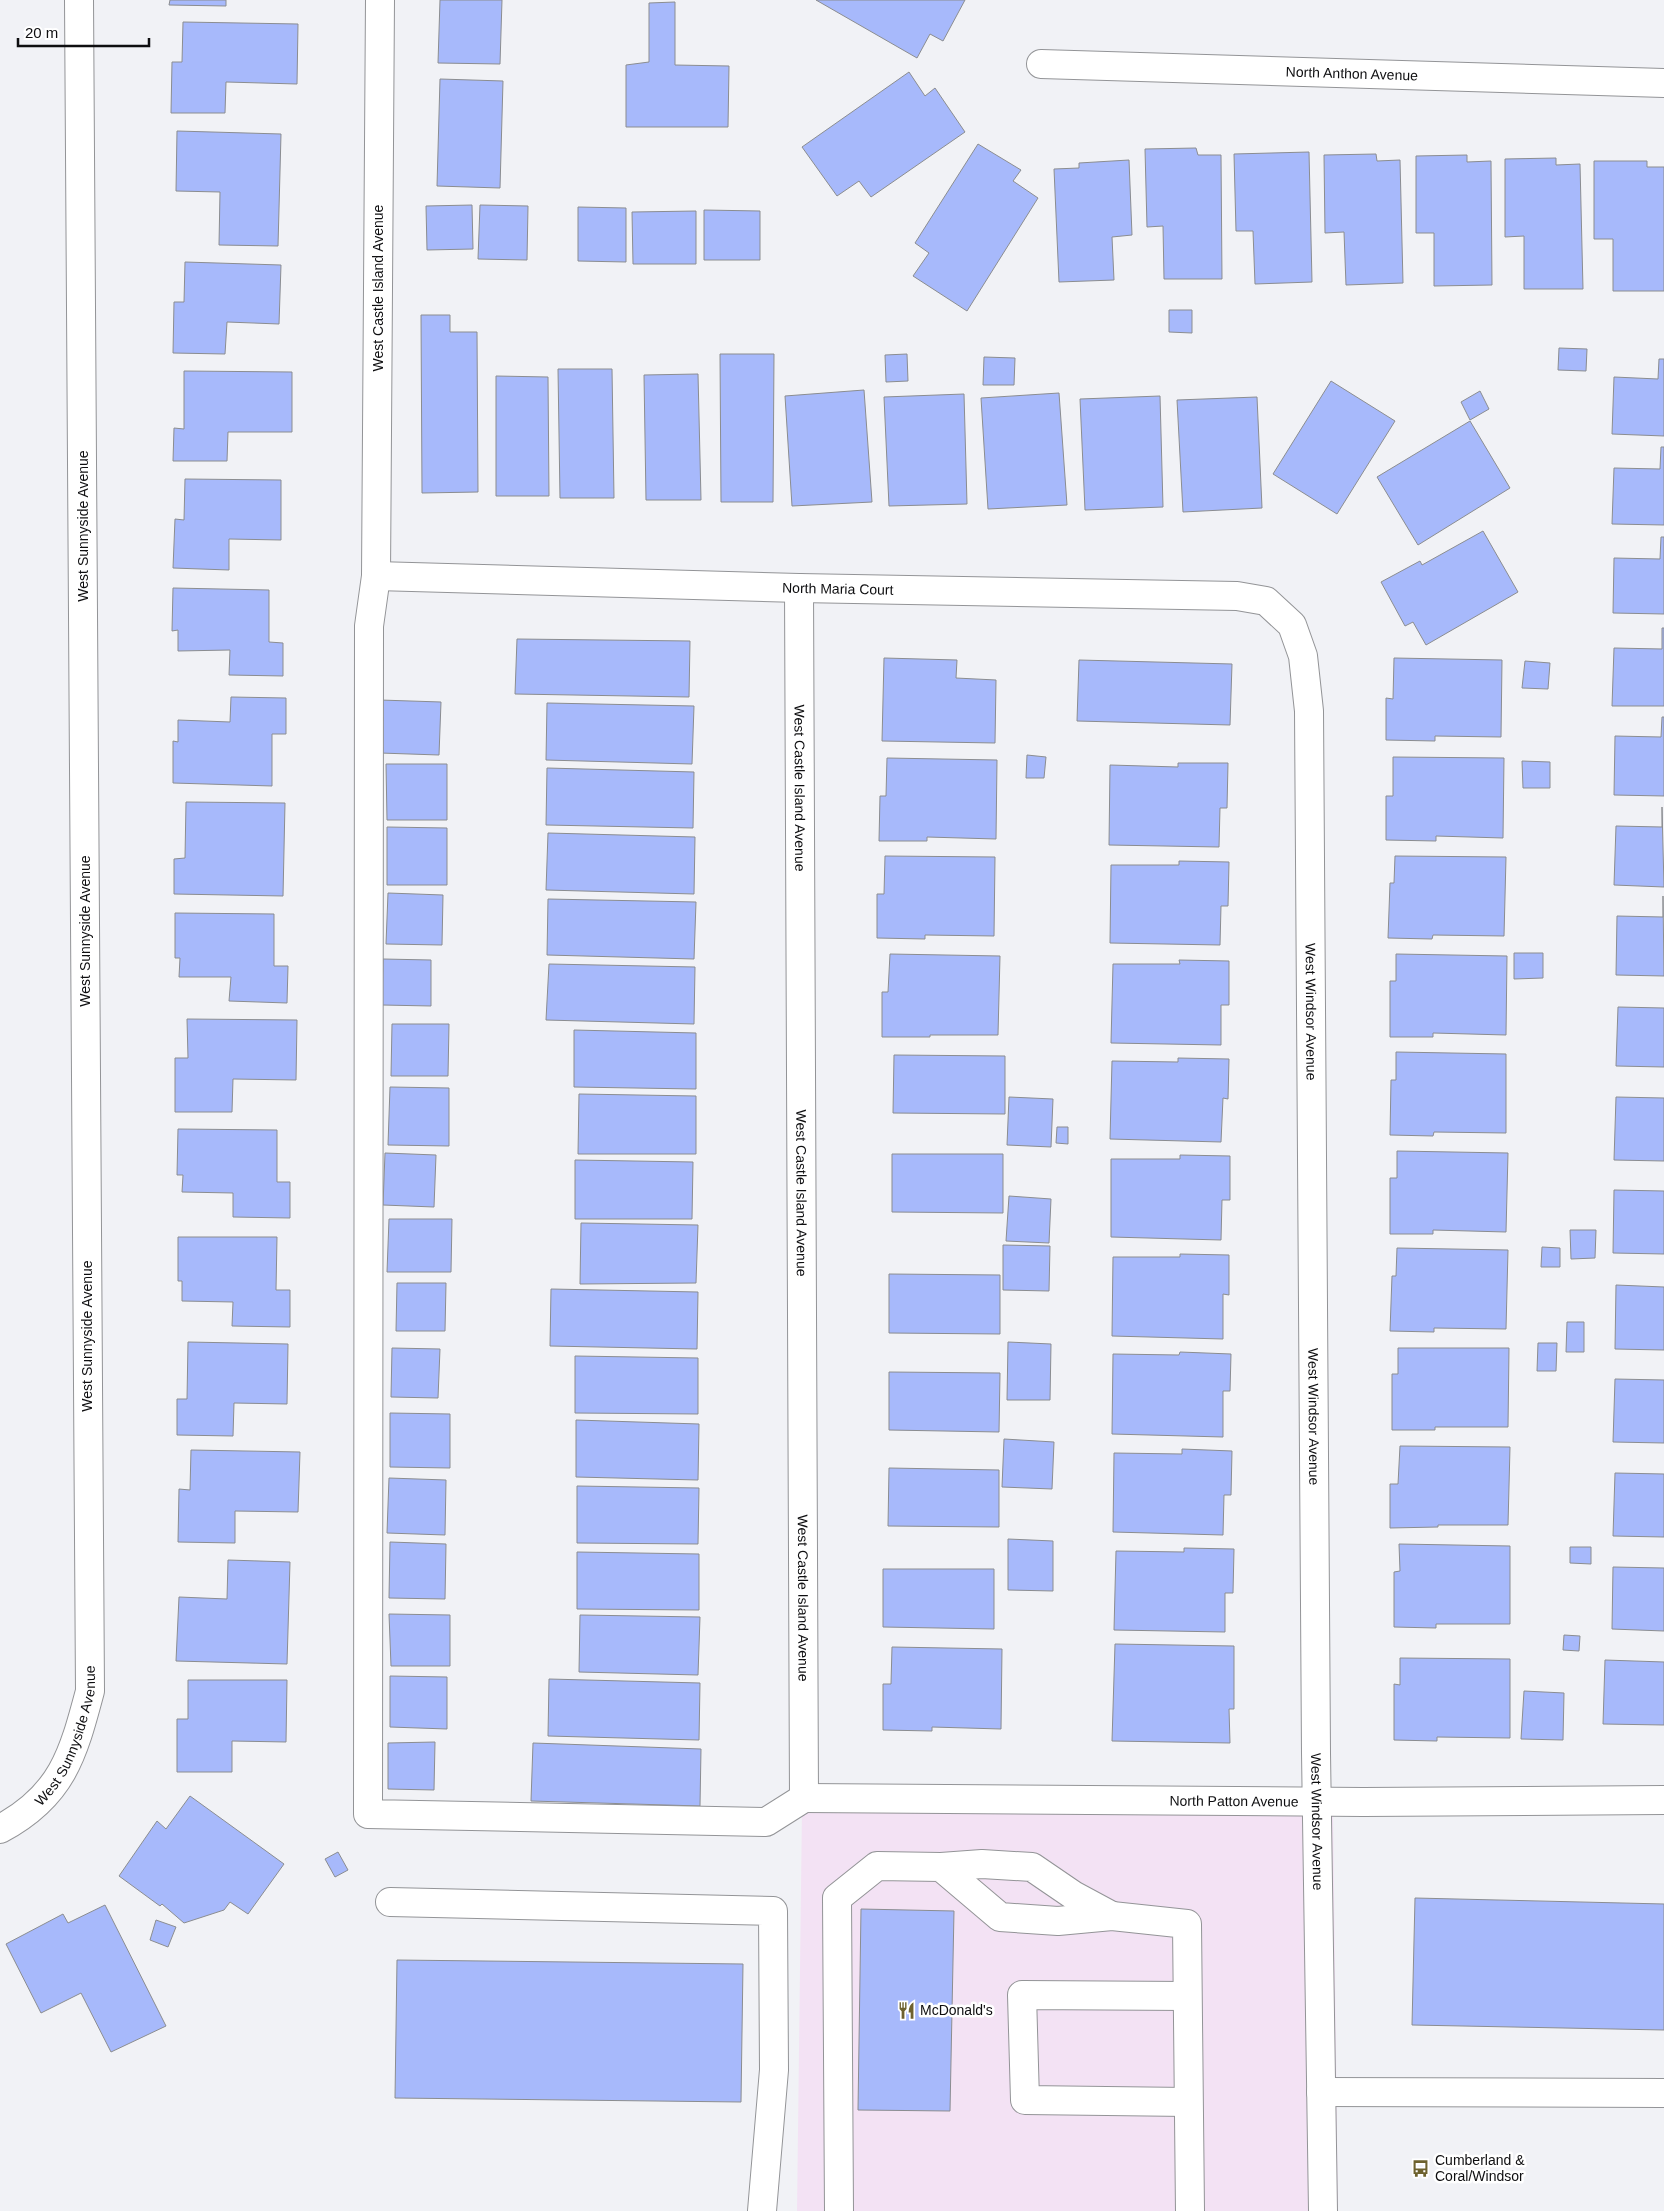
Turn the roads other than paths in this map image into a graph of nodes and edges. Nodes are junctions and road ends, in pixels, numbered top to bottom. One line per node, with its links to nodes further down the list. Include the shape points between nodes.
1 (79, 0): 11 (street, West Sunnyside Avenue, via 90,1691 76,1746 54,1787 20,1818)
2 (380, 0): 5 (street, West Castle Island Avenue)
3 (1041, 64): 4 (street, North Anthon Avenue)
4 (1664, 83)
5 (376, 576): 6 (street, North Maria Court); 8 (street, West Castle Island Avenue, via 369,626 368,1814 766,1822)
6 (799, 588): 7 (street, North Maria Court, via 1236,596 1266,601); 8 (street, West Castle Island Avenue)
7 (1292, 625): 10 (street, West Windsor Avenue, via 1303,656 1309,711)
8 (804, 1798): 10 (street, North Patton Avenue)
9 (1664, 1800): 10 (street, North Patton Avenue)
10 (1316, 1801): 16 (street, West Windsor Avenue)
11 (0, 1829)
12 (942, 1867): 14 (street, via 982,1864 1032,1866 1073,1895); 14 (street, via 1000,1917 1058,1921); 20 (street, via 877,1866 837,1898)
13 (390, 1902): 19 (street, via 773,1911 774,2070)
14 (1112, 1916): 15 (street, via 1187,1924)
15 (1187, 1996): 18 (street); 18 (street, via 1022,1995 1025,2100)
16 (1321, 2092): 17 (street); 22 (street, West Windsor Avenue)
17 (1664, 2093)
18 (1188, 2102): 21 (street)
19 (762, 2211)
20 (839, 2211)
21 (1190, 2211)
22 (1323, 2211)

